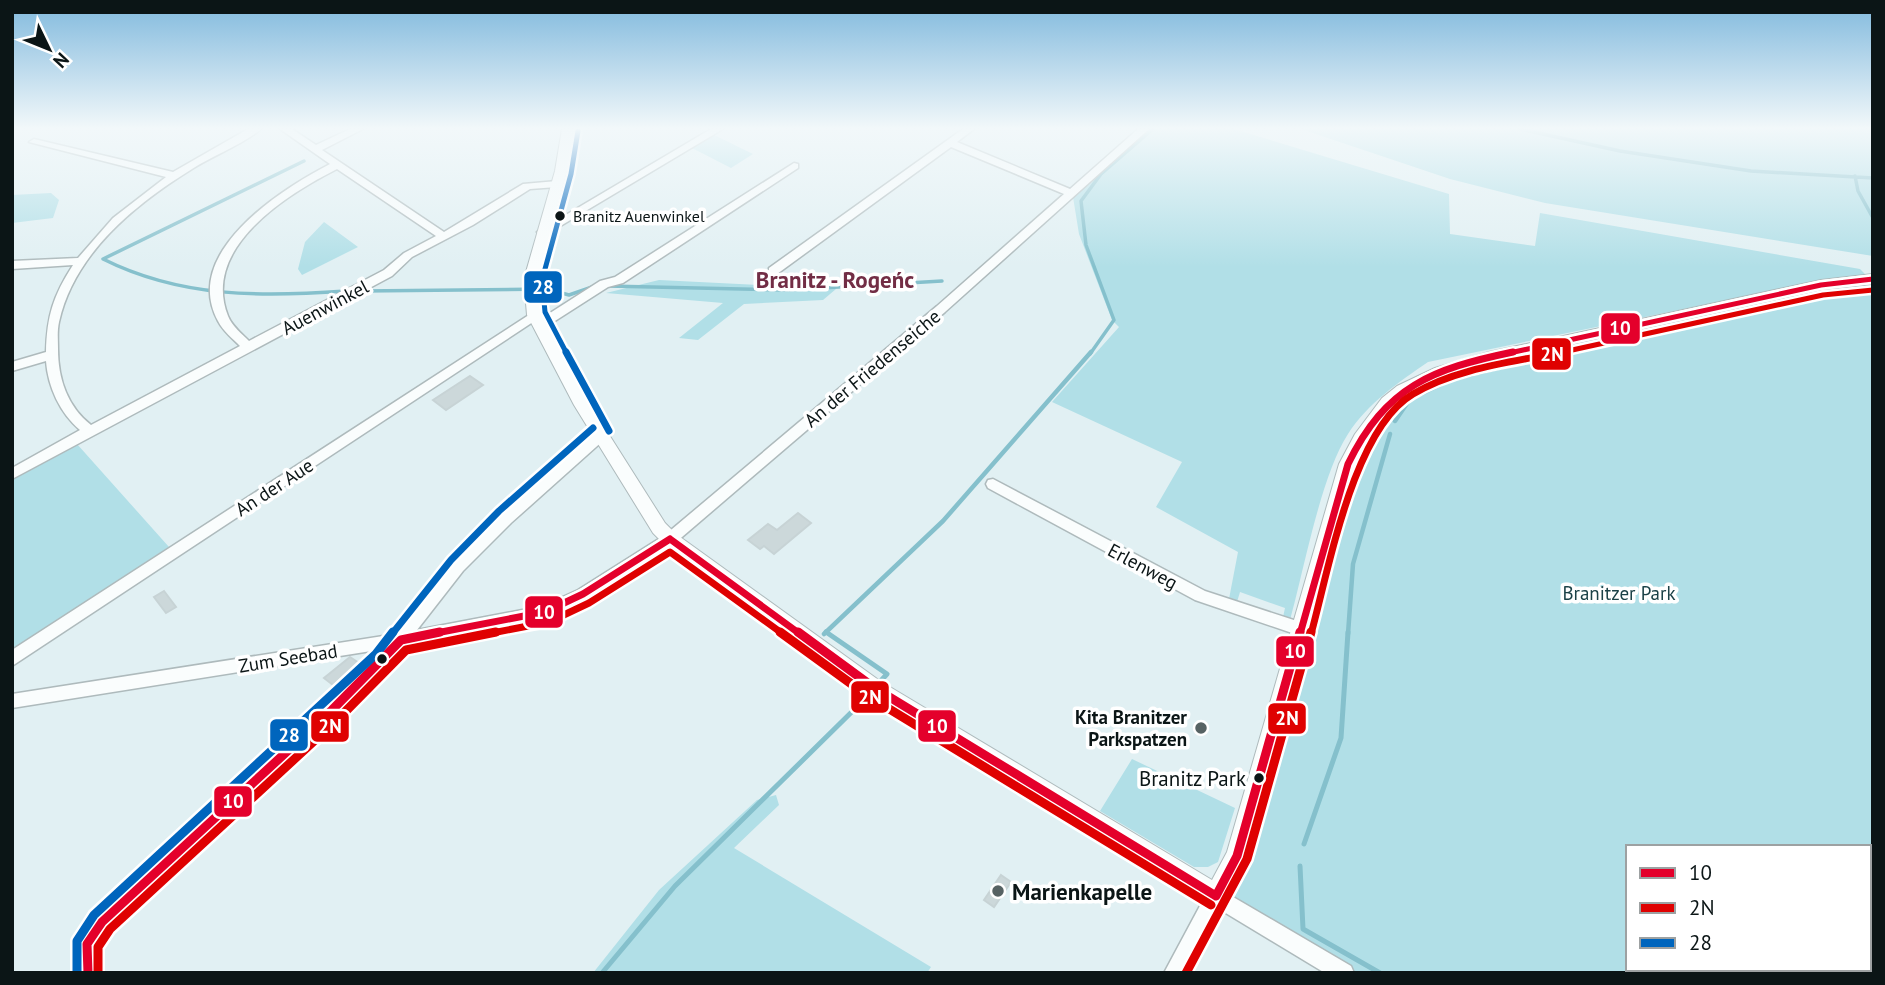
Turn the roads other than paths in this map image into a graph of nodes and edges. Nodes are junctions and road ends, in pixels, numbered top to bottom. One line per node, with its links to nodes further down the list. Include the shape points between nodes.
1 (171, 175): 14 (street, via 114,223)
2 (318, 175): 19 (street, via 256,217 219,266 217,292 226,324)
3 (354, 175): 13 (street)
4 (559, 175): 10 (street)
5 (640, 175): 12 (street)
6 (780, 175): 18 (street, An der Aue, via 619,280)
7 (907, 175): 16 (street)
8 (1028, 175): 11 (street)
9 (1092, 175): 11 (street, An der Friedenseiche)
10 (557, 184): 12 (street); 13 (street, Auenwinkel, via 527,186)
11 (1071, 193): 26 (street, An der Friedenseiche)
12 (543, 232): 18 (street, via 531,279)
13 (443, 236): 19 (street, Auenwinkel, via 408,255 388,273)
14 (83, 261): 15 (street); 20 (street, via 57,311)
15 (12, 265)
16 (773, 271)
17 (1873, 279): 27 (street, via 1821,285 1489,357 1438,371 1398,391 1367,428 1348,464)
18 (538, 320): 23 (street); 29 (street, An der Aue)
19 (248, 348): 22 (street, Auenwinkel)
20 (51, 355): 21 (street); 22 (street, via 68,410)
21 (12, 367)
22 (90, 432): 24 (street, Auenwinkel)
23 (600, 436): 26 (street); 28 (street, via 458,567)
24 (12, 474)
25 (993, 484): 27 (street, Erlenweg, via 1200,596)
26 (670, 540): 28 (street, Zum Seebad, via 545,612); 31 (street, via 873,687)
27 (1301, 629): 31 (street, via 1237,856)
28 (401, 640): 30 (street, Zum Seebad); 32 (street, via 332,710 102,922 87,944)
29 (12, 659)
30 (12, 701)
31 (1216, 896): 33 (street); 34 (street)
32 (88, 973)
33 (1174, 973)
34 (1344, 973)

